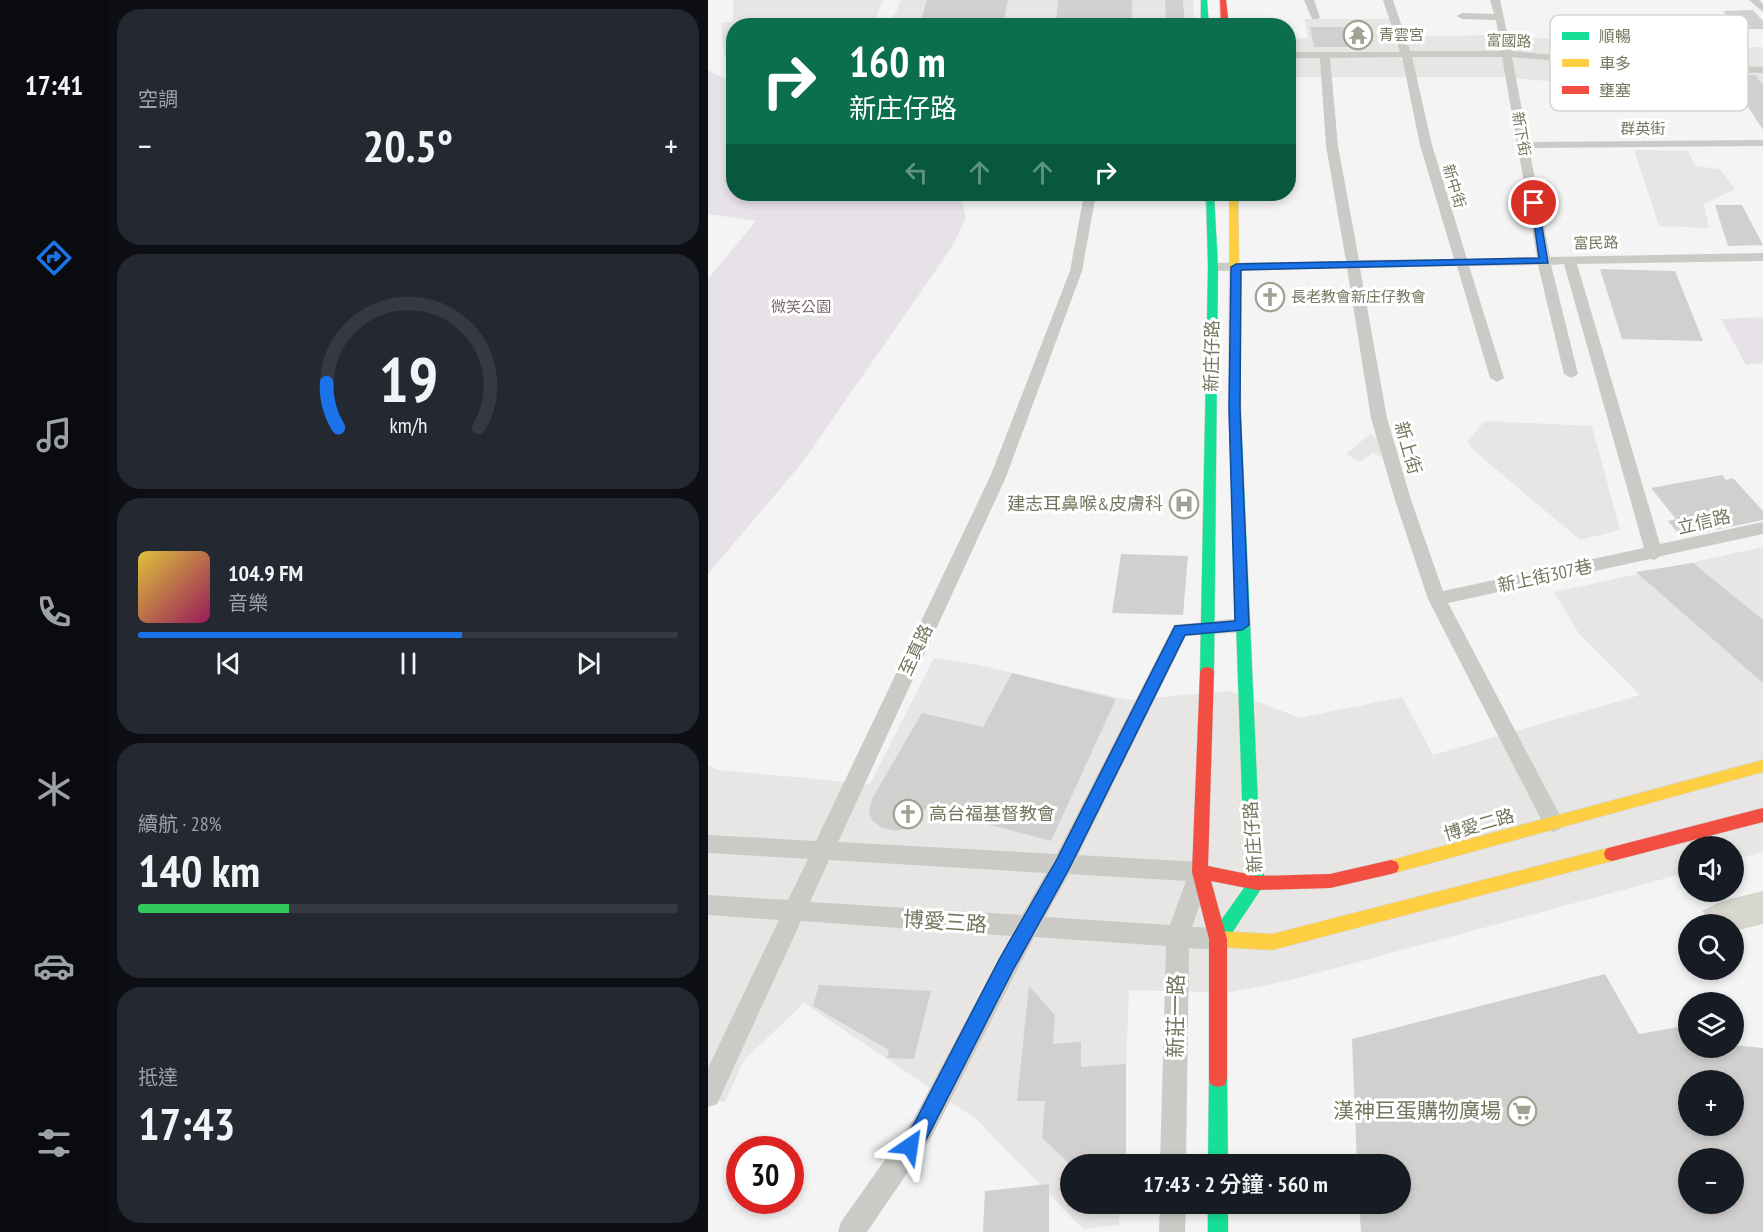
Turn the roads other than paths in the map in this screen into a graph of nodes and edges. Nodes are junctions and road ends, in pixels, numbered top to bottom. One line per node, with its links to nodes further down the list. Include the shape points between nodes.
1 (1204, 0): 11 (street)
2 (1223, 0): 12 (street)
3 (1309, 0): 9 (street)
4 (1388, 0): 14 (street, 新中街)
5 (1495, 0): 10 (street, 新下街)
6 (1754, 0): 7 (street)
7 (1763, 9)
8 (1462, 16): 10 (street)
9 (1315, 17)
10 (1500, 17): 15 (street, 新下街)
11 (1205, 18)
12 (1224, 18)
13 (1325, 54): 14 (street, 富國路); 16 (street, 富國路); 29 (street, 新上街, via 1332,146)
14 (1406, 54): 15 (street, 富國路); 28 (street, 新中街, via 1426,146)
15 (1506, 54): 17 (street, 富國路); 21 (street, 新下街)
16 (1296, 55)
17 (1550, 58)
18 (1748, 69): 19 (street, 富國路)
19 (1763, 70)
20 (1763, 143): 21 (street, 群英街)
21 (1523, 145): 27 (street, 新下街)
22 (1089, 201): 43 (street, 至真路, via 1076,271 1015,436)
23 (1210, 201): 30 (street, 新庄仔路)
24 (1234, 201): 31 (street, 新庄仔路)
25 (1763, 257): 26 (street, 富民路)
26 (1569, 260): 27 (street, 富民路); 35 (street)
27 (1544, 261): 28 (street, 富民路); 32 (street, 新下街)
28 (1462, 263): 29 (street, 富民路); 33 (street, 新中街)
29 (1353, 265): 31 (street, 富民路); 36 (street, 新上街, via 1379,418 1402,500)
30 (1213, 267): 31 (street, 富民路); 38 (street, 新庄仔路)
31 (1236, 267): 37 (street, 新庄仔路, via 1235,408)
32 (1571, 374)
33 (1497, 378)
34 (1763, 528): 35 (street, 立信路)
35 (1654, 554): 36 (street, 新上街307巷)
36 (1437, 599): 41 (street, 新上街)
37 (1242, 625): 38 (street); 46 (street, 新庄仔路)
38 (1209, 627): 44 (street, via 1180,630); 45 (street, 新庄仔路)
39 (1763, 766): 41 (street, 博愛二路)
40 (1763, 815): 51 (street, via 1272,942)
41 (1553, 823): 46 (street, 博愛二路, via 1330,882)
42 (708, 844): 43 (street)
43 (822, 852): 44 (street); 48 (street, 至真路)
44 (1063, 864): 45 (street); 49 (street)
45 (1200, 872): 46 (street, 博愛二路); 50 (street, 新莊一路); 51 (street, 新庄仔路)
46 (1257, 884): 51 (street, 新庄仔路)
47 (708, 905): 48 (street, 博愛三路)
48 (794, 912): 49 (street, 博愛三路); 52 (street, 至真路)
49 (1028, 927): 50 (street, 博愛三路); 57 (street, via 921,1129)
50 (1178, 936): 51 (street, 博愛三路); 53 (street, 新莊一路)
51 (1218, 939): 54 (street)
52 (708, 1095)
53 (1173, 1154)
54 (1218, 1154)
55 (1173, 1214): 58 (street)
56 (1218, 1214): 59 (street)
57 (851, 1232)
58 (1172, 1232)
59 (1218, 1232)

